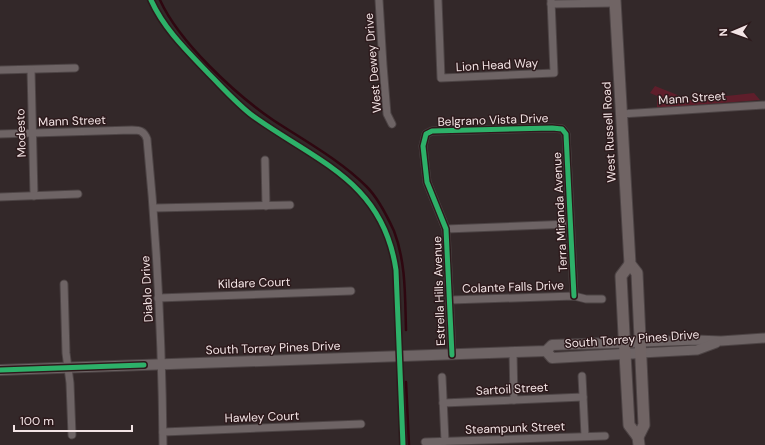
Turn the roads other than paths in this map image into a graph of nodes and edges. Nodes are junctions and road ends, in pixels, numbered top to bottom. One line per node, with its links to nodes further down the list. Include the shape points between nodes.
1 (380, 0): 10 (street, West Dewey Drive, via 387,114)
2 (438, 0): 4 (street, Lion Head Way, via 441,78 554,73)
3 (615, 1): 4 (street); 9 (main road, West Russell Road)
4 (551, 2)
5 (75, 68): 7 (street)
6 (0, 70): 7 (street)
7 (31, 70): 12 (street, Modesto)
8 (765, 105): 9 (street, Mann Street)
9 (621, 114): 25 (main road, West Russell Road)
10 (392, 124)
11 (562, 129): 15 (street, Belgrano Vista Drive, via 432,131); 23 (street, Terra Miranda Avenue, via 566,134)
12 (32, 133): 13 (street, Mann Street, via 139,130); 14 (street, Mann Street); 18 (street, Modesto)
13 (145, 133): 22 (street, Diablo Drive)
14 (0, 134)
15 (426, 134): 24 (street, Estrella Hills Avenue, via 423,146 427,182)
16 (265, 160): 21 (street)
17 (78, 194): 18 (street)
18 (34, 196): 19 (street)
19 (0, 197)
20 (290, 205): 21 (street)
21 (266, 206): 22 (street)
22 (154, 208): 29 (street, Diablo Drive)
23 (570, 224): 24 (street); 28 (street, Terra Miranda Avenue)
24 (446, 229): 31 (street, Estrella Hills Avenue)
25 (630, 264): 33 (main road, West Russell Road, via 636,273); 34 (main road, West Russell Road, via 622,276)
26 (64, 284): 38 (street)
27 (351, 291): 29 (street, Kildare Court)
28 (574, 296): 30 (street, Colante Falls Drive, via 586,299); 31 (street, Colante Falls Drive)
29 (158, 298): 37 (street, Diablo Drive)
30 (602, 298)
31 (450, 300): 36 (street, Estrella Hills Avenue)
32 (765, 338): 33 (street, South Torrey Pines Drive, via 721,341 697,350)
33 (641, 347): 34 (main road, South Torrey Pines Drive); 51 (main road, West Russell Road, via 644,425)
34 (625, 348): 35 (main road, South Torrey Pines Drive, via 552,345 546,351); 51 (main road, West Russell Road, via 629,425)
35 (513, 352): 36 (main road, South Torrey Pines Drive); 43 (street)
36 (452, 355): 37 (main road, South Torrey Pines Drive)
37 (161, 364): 38 (main road, South Torrey Pines Drive); 46 (street, Diablo Drive)
38 (68, 368): 39 (main road, South Torrey Pines Drive); 47 (street)
39 (0, 370)
40 (582, 376): 42 (street)
41 (442, 377): 44 (street)
42 (583, 396): 43 (street, Sartoil Street); 48 (street)
43 (514, 400): 44 (street, Sartoil Street)
44 (443, 403): 50 (street)
45 (361, 424): 46 (street, Hawley Court)
46 (163, 432): 53 (street, Diablo Drive)
47 (72, 435)
48 (584, 436): 49 (street, Steampunk Street); 50 (street, Steampunk Street)
49 (605, 436)
50 (445, 441): 52 (street, Steampunk Street)
51 (639, 441)
52 (425, 442)
53 (164, 445)

